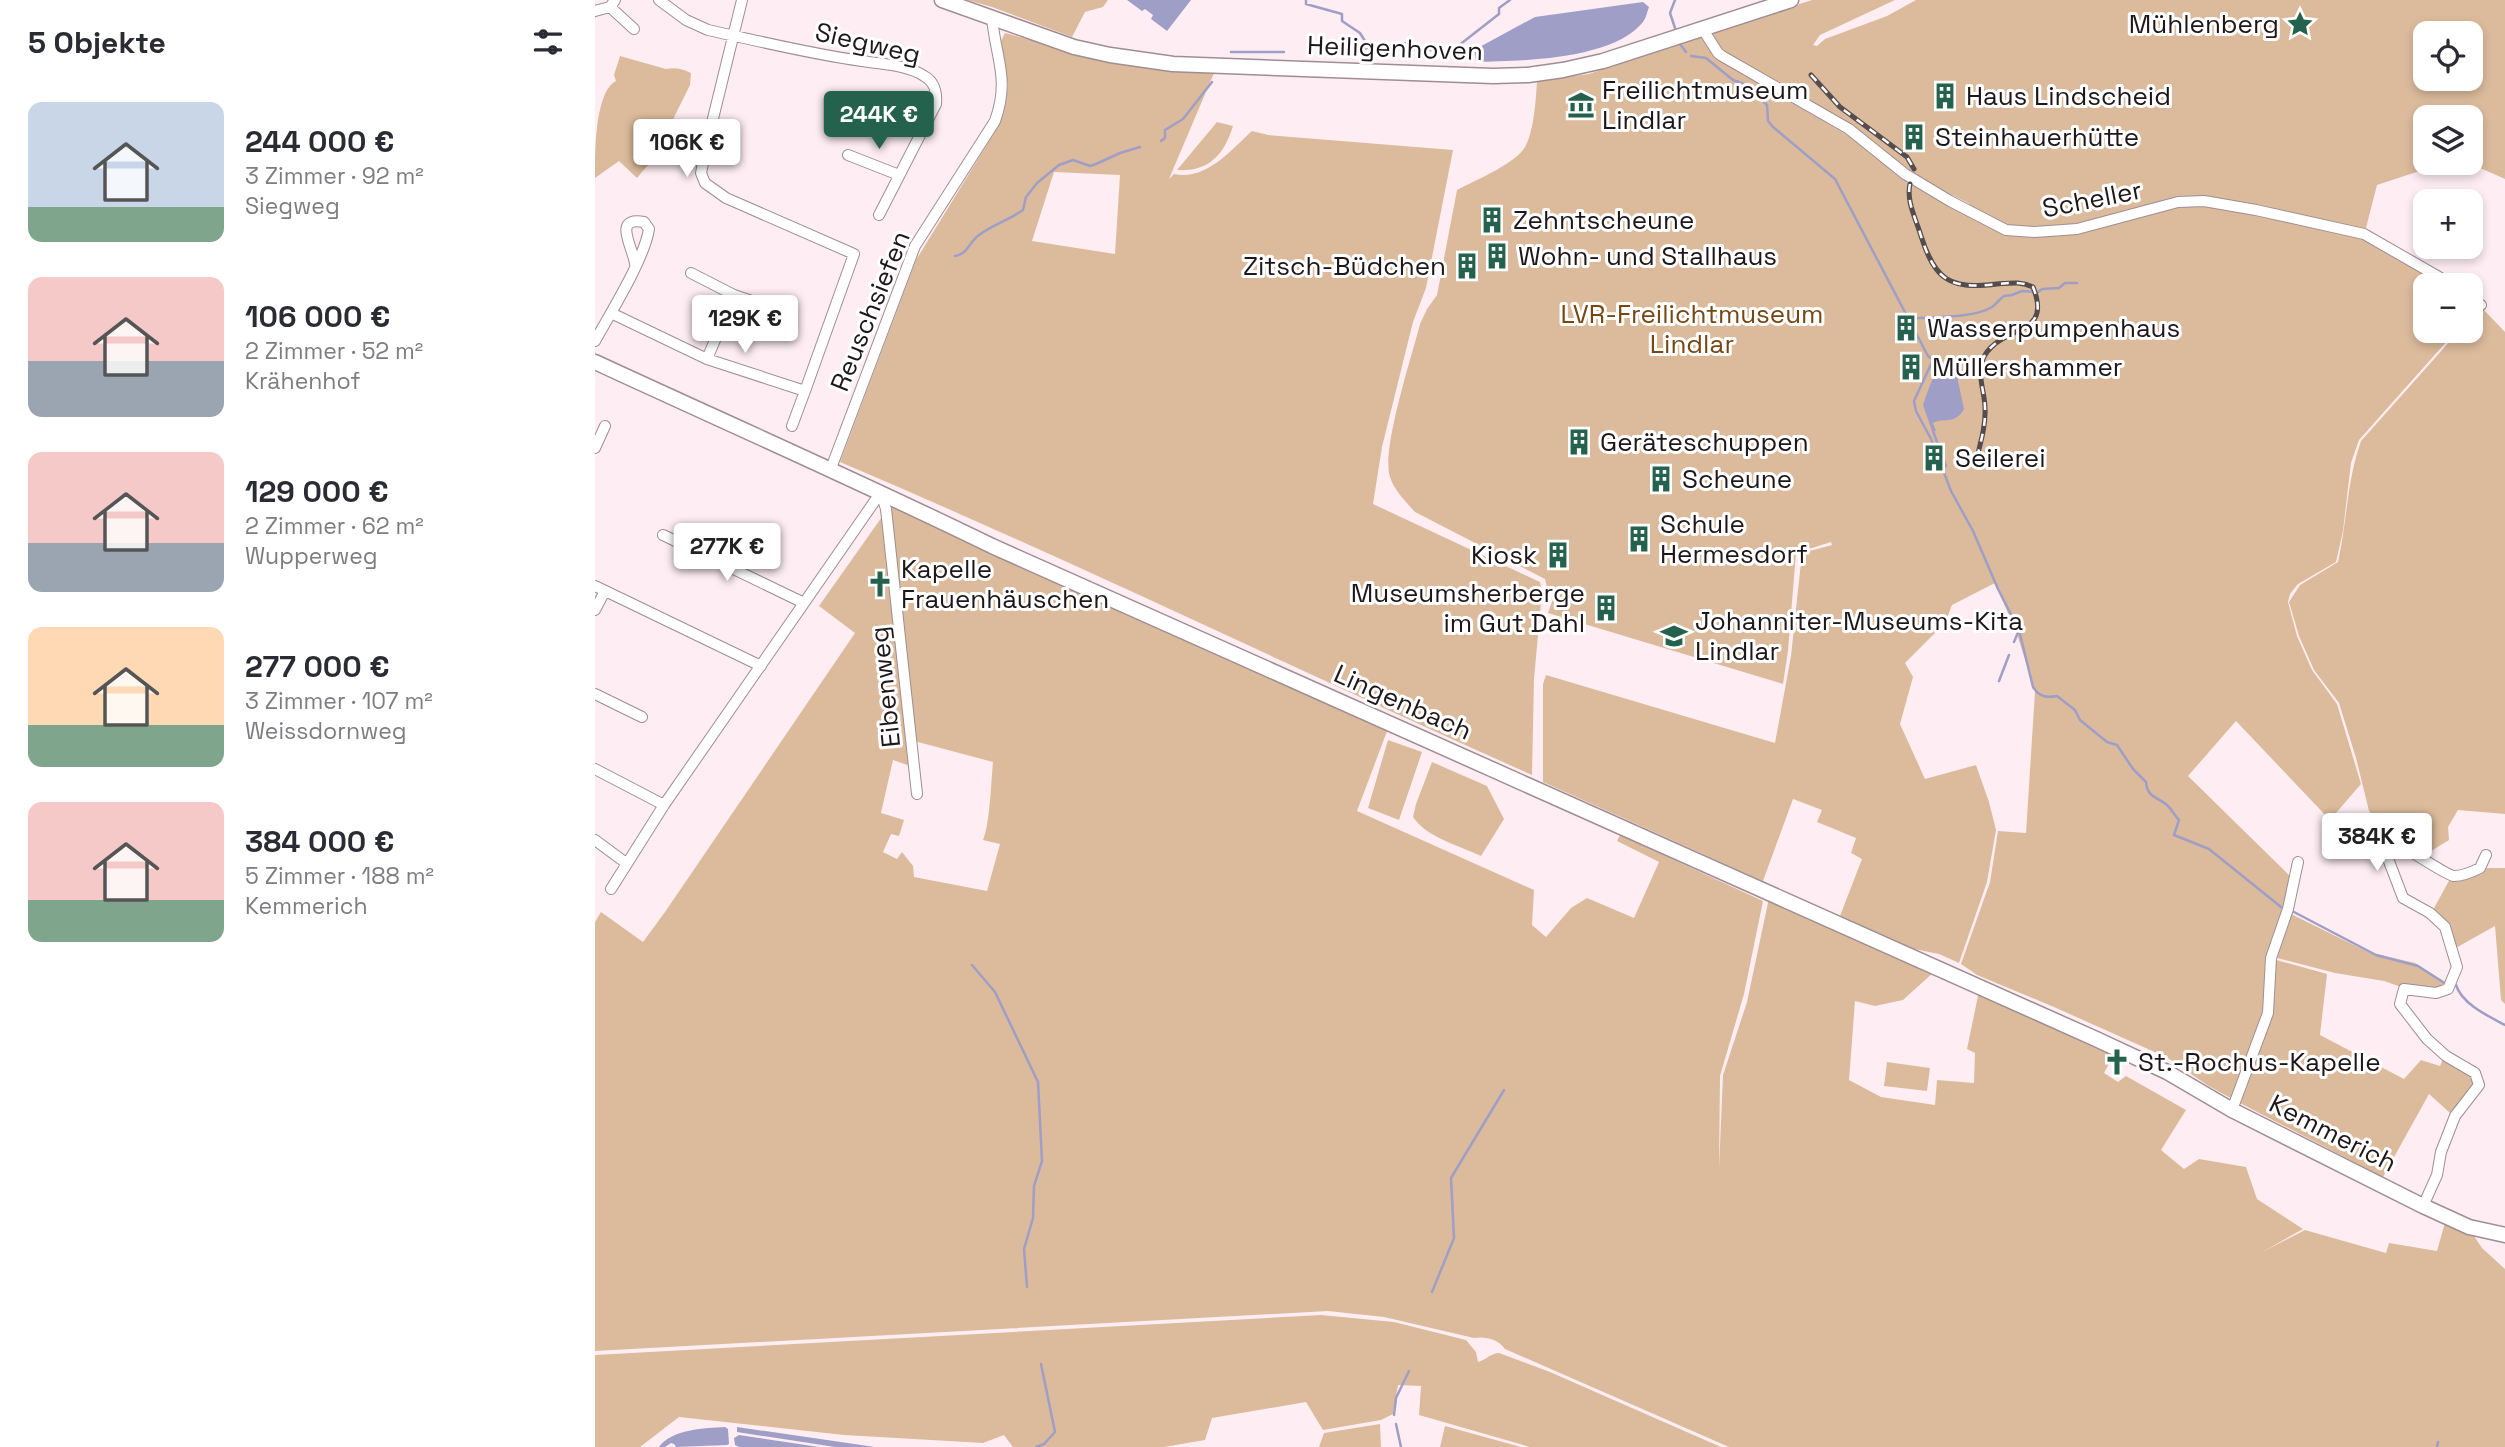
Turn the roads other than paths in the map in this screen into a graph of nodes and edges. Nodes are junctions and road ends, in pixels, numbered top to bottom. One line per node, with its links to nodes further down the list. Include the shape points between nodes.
1 (659, 0): 10 (street, via 686,20)
2 (742, 0): 10 (street)
3 (942, 0): 7 (street, Heiligenhoven)
4 (1791, 0): 8 (street, Heiligenhoven)
5 (613, 4): 6 (street); 9 (street)
6 (595, 11)
7 (992, 18): 8 (street, Heiligenhoven, via 1074,47 1160,63 1493,76 1528,75 1603,61); 27 (street, Reuschsiefen, via 1002,102 995,121 915,246)
8 (1702, 28): 16 (street, Scheller, via 1717,53 1849,130 1905,174 2006,230 2077,229 2178,202 2204,201 2364,234)
9 (634, 29)
10 (734, 36): 12 (street, Siegweg, via 879,63 926,77 937,94 936,104); 23 (street, via 701,173 705,183 726,198 854,254)
11 (848, 155): 12 (street)
12 (899, 176): 13 (street, Siegweg)
13 (879, 215)
14 (635, 264): 19 (street)
15 (691, 273): 17 (street)
16 (2432, 273)
17 (734, 295): 18 (street); 21 (street)
18 (779, 310)
19 (611, 313): 20 (street); 21 (street)
20 (595, 341)
21 (707, 359): 23 (street)
22 (595, 362): 27 (street, Lingenbach)
23 (805, 391): 25 (street)
24 (605, 426): 26 (street)
25 (792, 426)
26 (595, 448)
27 (830, 471): 28 (street, Lingenbach)
28 (881, 492): 32 (street); 38 (street, Eibenweg); 45 (street, Lingenbach, via 992,546)
29 (663, 535): 32 (street)
30 (595, 586): 31 (street)
31 (605, 591): 33 (street); 34 (street)
32 (804, 603): 34 (street)
33 (595, 611)
34 (761, 666): 39 (street)
35 (595, 694): 36 (street)
36 (642, 717)
37 (595, 769): 39 (street)
38 (917, 794)
39 (664, 805): 43 (street)
40 (595, 840): 43 (street)
41 (2486, 855): 47 (street, Kemmerich, via 2480,868 2451,876 2386,838 2386,856 2403,898 2445,927 2457,967 2448,989 2436,993 2404,989 2400,1004 2427,1039 2475,1073 2479,1085 2455,1116)
42 (2298, 862): 46 (street, via 2271,958 2268,1013)
43 (626, 863): 44 (street)
44 (611, 889)
45 (1956, 977): 46 (street, Kemmerich, via 2167,1072)
46 (2232, 1110): 47 (street, Kemmerich)
47 (2423, 1206): 48 (street, Kemmerich, via 2469,1227)
48 (2505, 1236)

